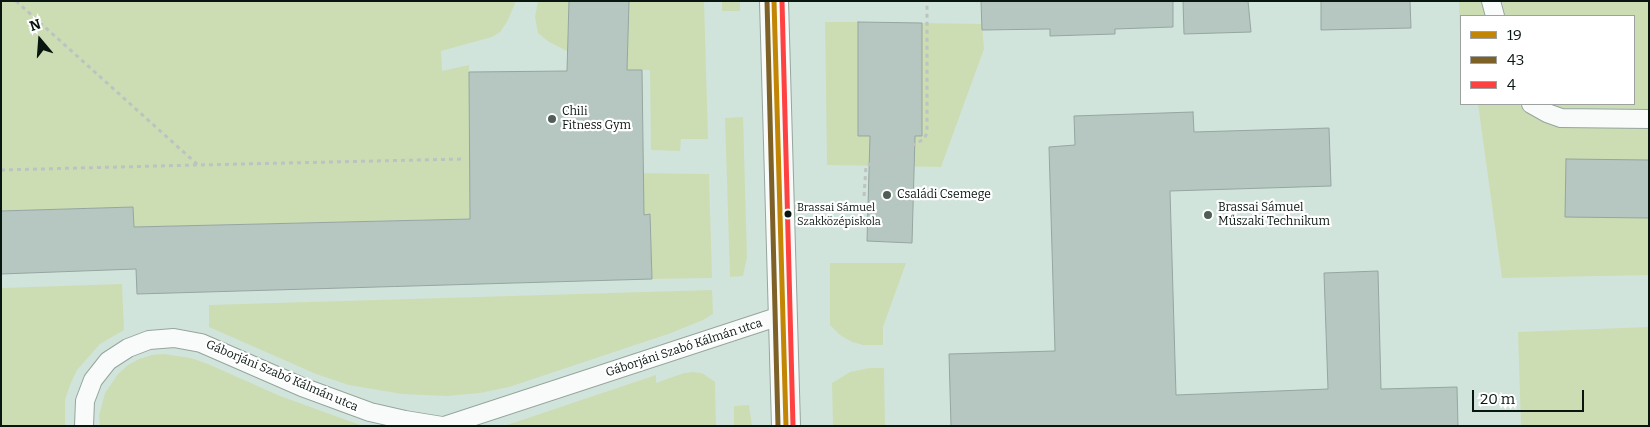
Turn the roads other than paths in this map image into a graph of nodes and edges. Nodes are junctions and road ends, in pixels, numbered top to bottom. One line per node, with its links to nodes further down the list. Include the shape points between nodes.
1 (774, 1): 6 (street)
2 (1491, 1): 3 (lane)
3 (1495, 15)
4 (1533, 105): 5 (lane, via 1561,118)
5 (1649, 119)
6 (782, 315): 8 (lane, Gáborjáni Szabó Kálmán utca); 9 (street)
7 (84, 426): 8 (lane, Gáborjáni Szabó Kálmán utca, via 85,401 93,380 108,361 149,340 174,338 201,342 370,412)
8 (443, 426)
9 (786, 426)

